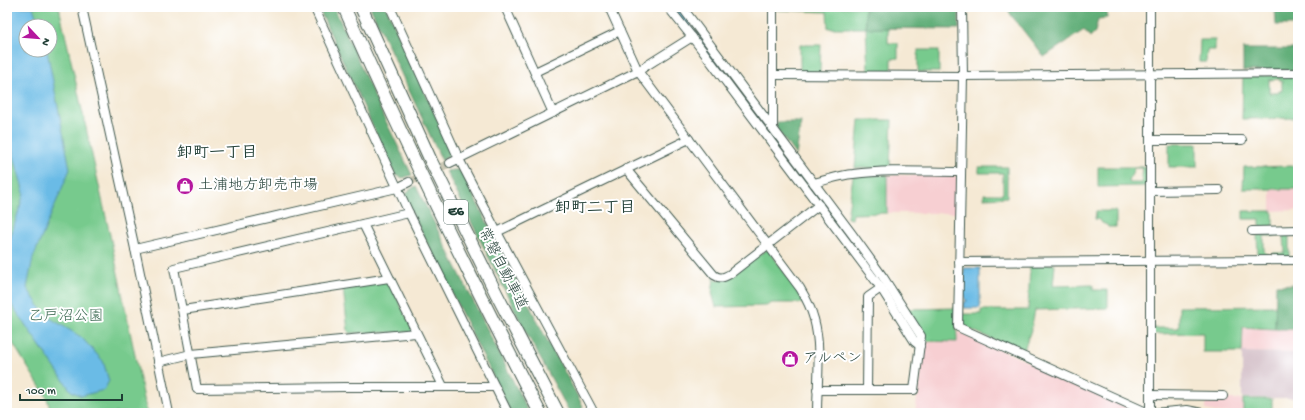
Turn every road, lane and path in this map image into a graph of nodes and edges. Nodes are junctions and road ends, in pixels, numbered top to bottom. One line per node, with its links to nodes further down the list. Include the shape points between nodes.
1 (82, 7): 42 (street)
2 (314, 7): 32 (street)
3 (344, 7): 61 (highway, 常磐自動車道 / E6, via 418,170)
4 (361, 7): 62 (highway, 常磐自動車道 / E6, via 431,161)
5 (390, 7): 26 (street)
6 (505, 7): 15 (street)
7 (609, 7): 13 (street)
8 (668, 7): 14 (street)
9 (682, 7): 22 (street)
10 (773, 7): 19 (street)
11 (962, 7): 20 (street)
12 (1150, 7): 18 (street)
13 (620, 31): 15 (street); 16 (street)
14 (692, 37): 16 (street); 35 (street)
15 (535, 72): 21 (street)
16 (638, 72): 21 (street); 23 (street)
17 (1298, 72): 18 (street)
18 (1150, 74): 20 (street); 24 (street)
19 (773, 76): 20 (street); 22 (street)
20 (963, 76): 29 (street)
21 (553, 113): 26 (street)
22 (773, 128): 31 (street)
23 (689, 139): 28 (street); 41 (street)
24 (1150, 140): 25 (street); 34 (street)
25 (1242, 140)
26 (459, 159): 27 (street); 40 (street)
27 (450, 163)
28 (626, 169): 40 (street); 41 (street, via 718,278 730,274)
29 (961, 172): 31 (street, via 867,172); 45 (street)
30 (409, 182): 32 (street)
31 (814, 183): 50 (street, via 887,283 921,336)
32 (397, 188): 36 (street); 42 (street)
33 (1219, 190): 34 (street)
34 (1150, 191): 43 (street)
35 (819, 206): 41 (street); 47 (street)
36 (409, 213): 37 (street); 54 (street)
37 (363, 224): 46 (street); 48 (street, via 174,268)
38 (1298, 230): 39 (street)
39 (1252, 231)
40 (497, 232): 63 (street)
41 (769, 245): 55 (street, via 800,288 814,320 818,339)
42 (135, 249): 52 (street)
43 (1150, 260): 44 (street); 45 (street); 57 (street)
44 (1298, 260)
45 (959, 262): 65 (street, via 958,327)
46 (390, 278): 48 (street); 49 (street)
47 (881, 288): 50 (street); 56 (street, via 868,297)
48 (182, 310): 51 (street)
49 (416, 333): 51 (street); 53 (street)
50 (920, 346): 56 (street, via 914,390)
51 (191, 354): 52 (street); 53 (street, via 197,389)
52 (158, 362): 59 (street)
53 (443, 386): 54 (street)
54 (495, 387): 60 (street)
55 (817, 390): 56 (street); 64 (street)
56 (867, 390)
57 (1150, 395): 58 (street); 65 (street)
58 (1223, 396)
59 (169, 413)
60 (508, 413)
61 (540, 413)
62 (558, 413)
63 (594, 413)
64 (817, 413)
65 (1150, 413): 66 (street, via 1187,410)
66 (1202, 413)

